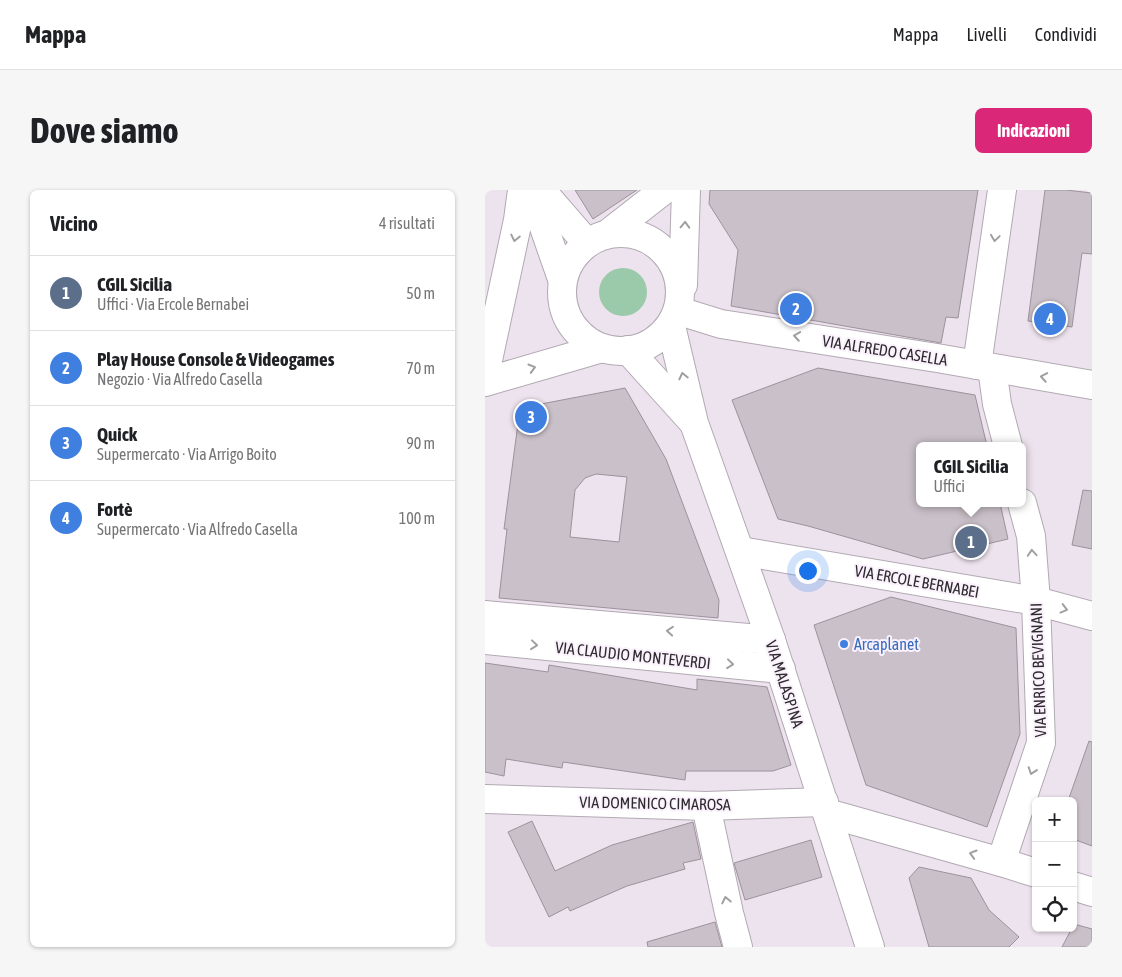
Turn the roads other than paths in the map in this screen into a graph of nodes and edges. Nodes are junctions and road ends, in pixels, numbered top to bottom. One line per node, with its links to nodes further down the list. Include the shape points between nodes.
1 (522, 190): 12 (street, one-way to 12, via 519,220)
2 (531, 190): 8 (street)
3 (541, 190): 7 (street)
4 (664, 190): 7 (street)
5 (686, 190): 9 (street, one-way to 5)
6 (1002, 190): 11 (street, one-way to 11)
7 (599, 237): 8 (street, via 573,255); 9 (street, via 633,234 658,246 674,266)
8 (561, 279): 10 (street, via 561,299 569,317 583,335)
9 (677, 309): 10 (street, via 651,344); 11 (street, VIA ALFREDO CASELLA, one-way to 9, via 721,324); 15 (street, VIA MALASPINA, one-way to 9)
10 (615, 349): 13 (street, one-way to 10); 15 (street)
11 (985, 366): 14 (street, VIA ALFREDO CASELLA, one-way to 11); 16 (street)
12 (485, 374)
13 (485, 382)
14 (1092, 385)
15 (694, 424): 18 (street, VIA MALASPINA)
16 (1007, 442)
17 (1023, 507): 19 (street, VIA ENRICO BEVIGNANI, one-way to 17, via 1031,536)
18 (740, 551): 19 (street, VIA ERCOLE BERNABEI); 23 (street, VIA MALASPINA)
19 (1035, 601): 21 (street, VIA ERCOLE BERNABEI, one-way to 21); 28 (street, VIA ENRICO BEVIGNANI, one-way to 28, via 1041,743)
20 (485, 615): 23 (street, VIA CLAUDIO MONTEVERDI, one-way to 20)
21 (1092, 616)
22 (485, 640): 24 (street, VIA CLAUDIO MONTEVERDI, one-way to 24)
23 (771, 640): 24 (street, VIA MALASPINA)
24 (781, 669): 27 (street, VIA MALASPINA)
25 (485, 799): 26 (street, VIA DOMENICO CIMAROSA)
26 (706, 806): 27 (street, VIA DOMENICO CIMAROSA); 32 (street, one-way to 26)
27 (826, 808): 28 (street, VIA DOMENICO CIMAROSA, one-way to 27); 33 (street, VIA MALASPINA)
28 (1001, 862): 29 (street, VIA DOMENICO CIMAROSA)
29 (1032, 873)
30 (1076, 887): 31 (street)
31 (1092, 892)
32 (738, 947)
33 (870, 947)

